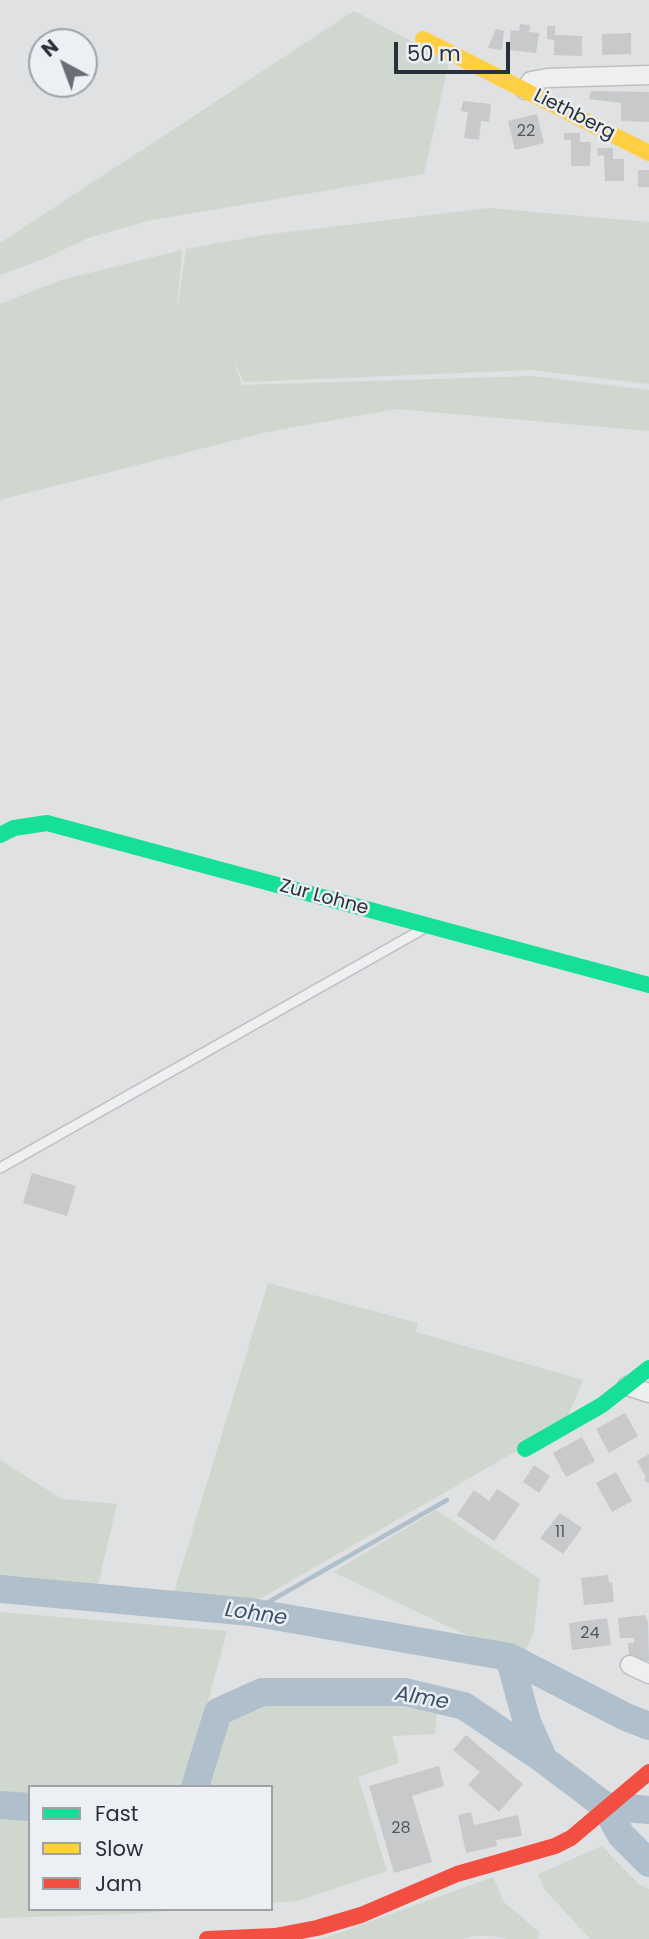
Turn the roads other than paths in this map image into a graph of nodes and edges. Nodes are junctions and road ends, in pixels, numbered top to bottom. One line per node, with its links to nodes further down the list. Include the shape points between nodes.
1 (423, 39): 3 (street, Liethberg)
2 (649, 75): 3 (street, via 547,78 531,81)
3 (525, 90): 4 (street, Liethberg)
4 (649, 153)
5 (0, 835): 6 (street, Zur Lohne, via 47,822)
6 (428, 926): 7 (street, Zur Lohne); 8 (lane)
7 (649, 985)
8 (0, 1168)
9 (649, 1368): 10 (street)
10 (627, 1386): 11 (street); 12 (street)
11 (649, 1392)
12 (525, 1449)
13 (630, 1665): 14 (street)
14 (649, 1674)
15 (649, 1772): 16 (street, via 571,1838 555,1846 457,1874 361,1915 317,1928 275,1936)
16 (207, 1939)

